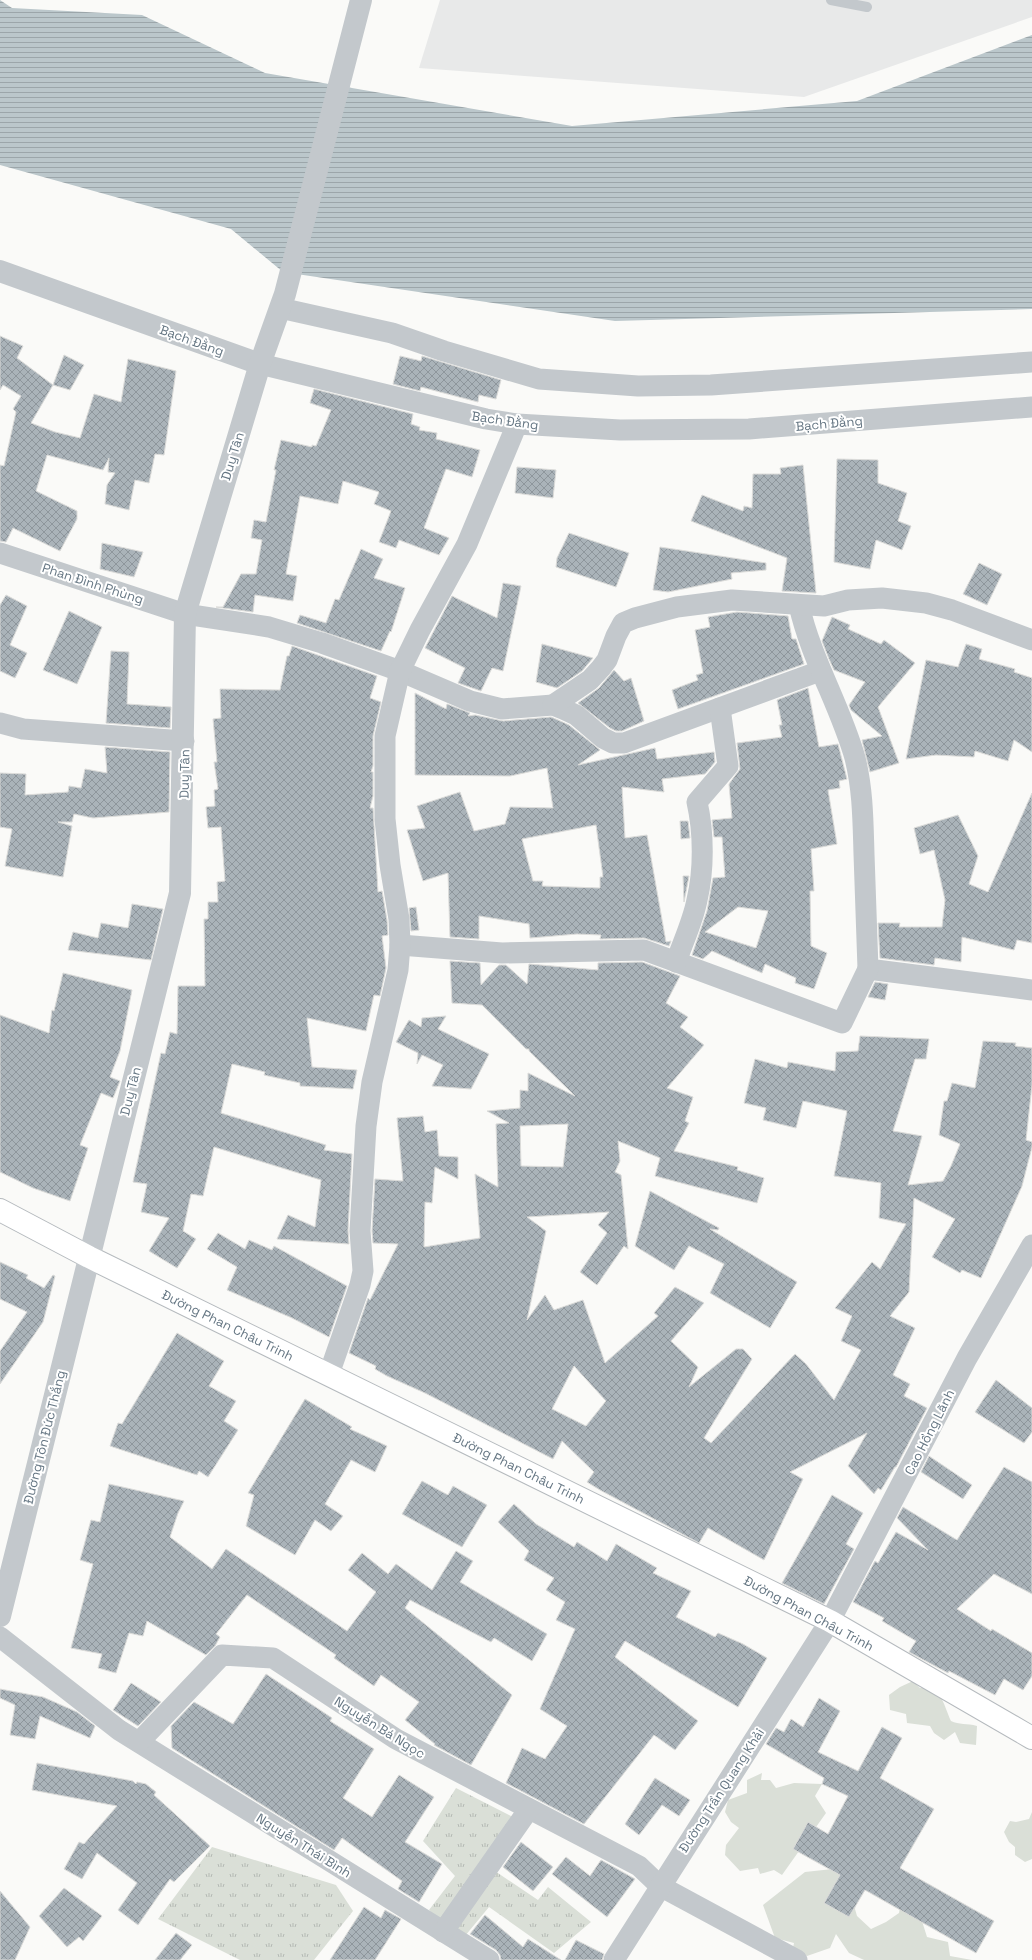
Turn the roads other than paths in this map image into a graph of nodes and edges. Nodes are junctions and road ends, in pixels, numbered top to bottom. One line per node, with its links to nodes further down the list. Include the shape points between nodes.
1 (361, 0): 5 (street, Duy Tân)
2 (831, 0): 3 (lane)
3 (867, 7)
4 (0, 271): 7 (street, Bạch Đằng)
5 (282, 301): 6 (street, via 539,379 597,384 711,385); 7 (street, Duy Tân)
6 (1032, 362)
7 (260, 364): 9 (street, Bạch Đằng, via 486,419); 12 (street, Duy Tân)
8 (1032, 407): 9 (street, Bạch Đằng, via 749,429 620,430)
9 (517, 424): 14 (street, via 467,544)
10 (0, 553): 12 (street, Phan Đình Phùng)
11 (799, 605): 13 (street, via 824,606 848,600 882,598 926,603); 15 (street); 16 (street, via 732,600 677,607 635,618 623,623 607,660 590,680)
12 (185, 614): 14 (street, Phan Đình Phùng, via 268,627); 19 (street, Duy Tân)
13 (1032, 640)
14 (400, 671): 16 (street, Phan Đình Phùng, via 470,701 502,709); 20 (street, via 384,736 383,755 385,820 399,919)
15 (820, 671): 17 (street); 22 (street, via 845,726 862,798)
16 (553, 706): 17 (street, via 576,715 603,738 613,743 624,743)
17 (720, 708): 21 (street, via 728,766 698,802 702,861 699,890)
18 (0, 723): 19 (street, via 23,729)
19 (184, 741): 26 (street, Duy Tân, via 180,893)
20 (400, 945): 21 (street, via 502,954 644,950); 27 (street, via 398,970 372,1082 366,1126 360,1231 363,1271)
21 (676, 962): 22 (street, via 842,1023)
22 (868, 969): 23 (street)
23 (1032, 990)
24 (0, 1210): 26 (main road, Đường Phan Châu Trinh)
25 (1032, 1245): 29 (street, Cao Hồng Lãnh, via 967,1358)
26 (89, 1257): 27 (main road, Đường Phan Châu Trinh); 28 (street, Đường Tôn Đức Thắng)
27 (329, 1374): 29 (main road, Đường Phan Châu Trinh)
28 (0, 1616)
29 (830, 1621): 31 (main road, Đường Phan Châu Trinh); 34 (street, Đường Trần Quang Khải)
30 (0, 1637): 32 (street, Nguyễn Thái Bình, via 119,1730)
31 (1032, 1738)
32 (139, 1742): 33 (street, Nguyễn Bá Ngọc, via 222,1655 273,1658 396,1739); 35 (street, Nguyễn Thái Bình)
33 (529, 1809): 34 (street, Nguyễn Bá Ngọc, via 640,1866); 35 (street)
34 (660, 1886): 37 (street, Đường Trần Quang Khải); 38 (street, Nguyễn Bá Ngọc)
35 (443, 1932): 36 (street, Nguyễn Thái Bình)
36 (489, 1960)
37 (614, 1960)
38 (797, 1960)

